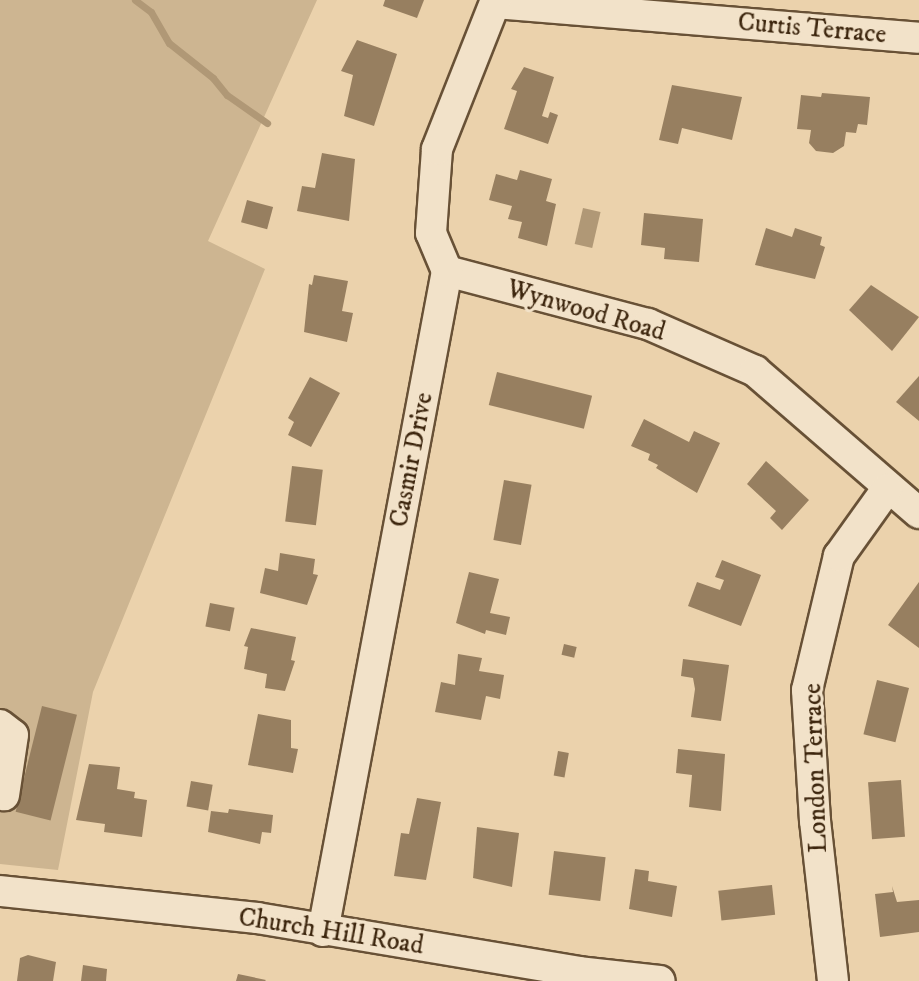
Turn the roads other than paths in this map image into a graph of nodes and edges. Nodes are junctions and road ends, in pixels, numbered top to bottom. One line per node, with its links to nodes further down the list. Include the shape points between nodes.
1 (496, 1): 2 (street, Curtis Terrace); 3 (street, via 437,149 431,233)
2 (919, 38)
3 (447, 271): 4 (street, Wynwood Road, via 648,324 755,371); 9 (street, Casmir Drive)
4 (887, 489): 5 (street, Wynwood Road); 11 (street, London Terrace, via 839,556 807,690)
5 (919, 513)
6 (0, 725): 7 (street, via 13,735)
7 (4, 795)
8 (0, 891): 9 (street, Church Hill Road, via 257,918)
9 (323, 931): 10 (street, Church Hill Road)
10 (660, 981)
11 (832, 981)

